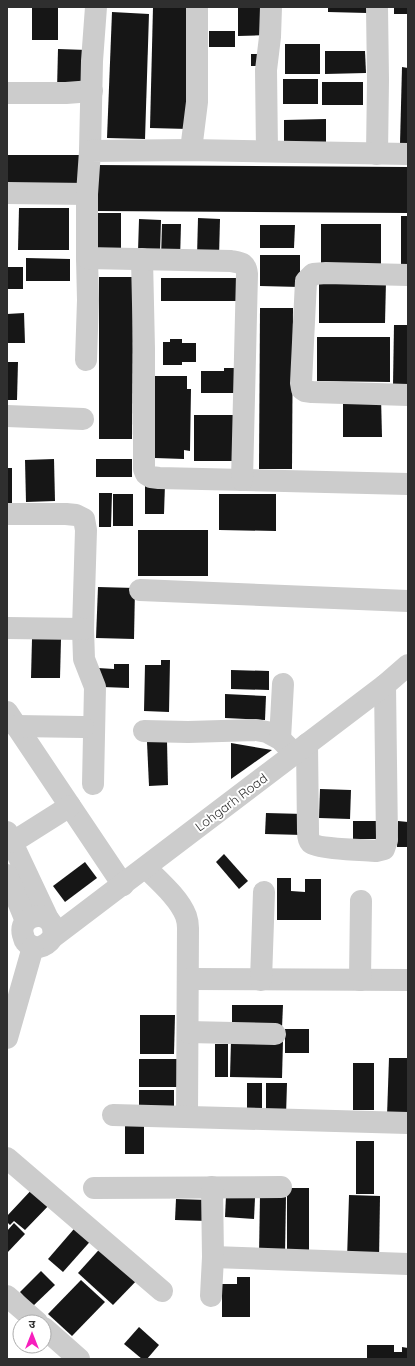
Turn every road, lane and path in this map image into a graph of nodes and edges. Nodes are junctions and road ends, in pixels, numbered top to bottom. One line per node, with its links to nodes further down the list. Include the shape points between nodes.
1 (96, 7): 5 (street)
2 (197, 7): 7 (street, via 197,102)
3 (271, 7): 9 (street, via 266,70)
4 (377, 7): 10 (street)
5 (92, 92): 6 (street); 8 (street)
6 (7, 93)
7 (191, 150): 8 (street); 9 (street)
8 (90, 151): 13 (street)
9 (267, 151): 10 (street)
10 (377, 154): 11 (street)
11 (408, 154)
12 (7, 194): 13 (street)
13 (87, 194): 14 (street)
14 (87, 258): 15 (street); 17 (street)
15 (142, 259): 21 (street, via 146,474 159,478); 21 (street, via 231,261 242,263 246,267)
16 (408, 275): 18 (street, via 326,273 313,274 306,280 301,383 302,389 312,392)
17 (86, 360)
18 (408, 395)
19 (7, 416): 20 (street)
20 (83, 419)
21 (242, 480): 22 (street)
22 (408, 484)
23 (7, 514): 27 (street, via 66,514 84,519 86,530)
24 (140, 590): 25 (street)
25 (408, 601)
26 (7, 628): 27 (street)
27 (83, 629): 36 (street, via 84,659 96,687)
28 (408, 665): 30 (street, Lohgarh Road)
29 (283, 684): 34 (street)
30 (385, 685): 35 (street, Lohgarh Road); 35 (street, via 387,840 384,849 376,851 311,843 308,838)
31 (11, 719): 32 (street); 37 (street)
32 (83, 728)
33 (144, 731): 34 (street, via 256,730)
34 (280, 739): 35 (street)
35 (301, 749): 39 (street, Lohgarh Road)
36 (93, 784)
37 (70, 806): 38 (street); 41 (street)
38 (10, 837): 40 (street)
39 (146, 868): 41 (street, Lohgarh Road); 47 (street, via 170,891 186,915)
40 (13, 879): 44 (street); 45 (street)
41 (123, 885): 45 (street, Lohgarh Road)
42 (264, 892): 48 (street)
43 (361, 901): 49 (street)
44 (26, 921): 45 (street, via 42,916); 46 (street, via 22,930 24,940)
45 (51, 928): 46 (street, Lohgarh Road, via 48,944 41,948)
46 (33, 947): 53 (street)
47 (189, 979): 48 (street); 51 (street)
48 (261, 980): 49 (street)
49 (360, 980): 50 (street)
50 (408, 980)
51 (188, 1032): 52 (street); 55 (street)
52 (275, 1034)
53 (7, 1038)
54 (113, 1115): 55 (street)
55 (187, 1116): 56 (street)
56 (408, 1123)
57 (7, 1158): 63 (street)
58 (212, 1187): 59 (street); 60 (street); 61 (street)
59 (281, 1187)
60 (94, 1188)
61 (213, 1257): 62 (street); 65 (street)
62 (408, 1264)
63 (162, 1291)
64 (7, 1296): 66 (street)
65 (211, 1296)
66 (28, 1314)
67 (52, 1335): 68 (street)
68 (80, 1359)

